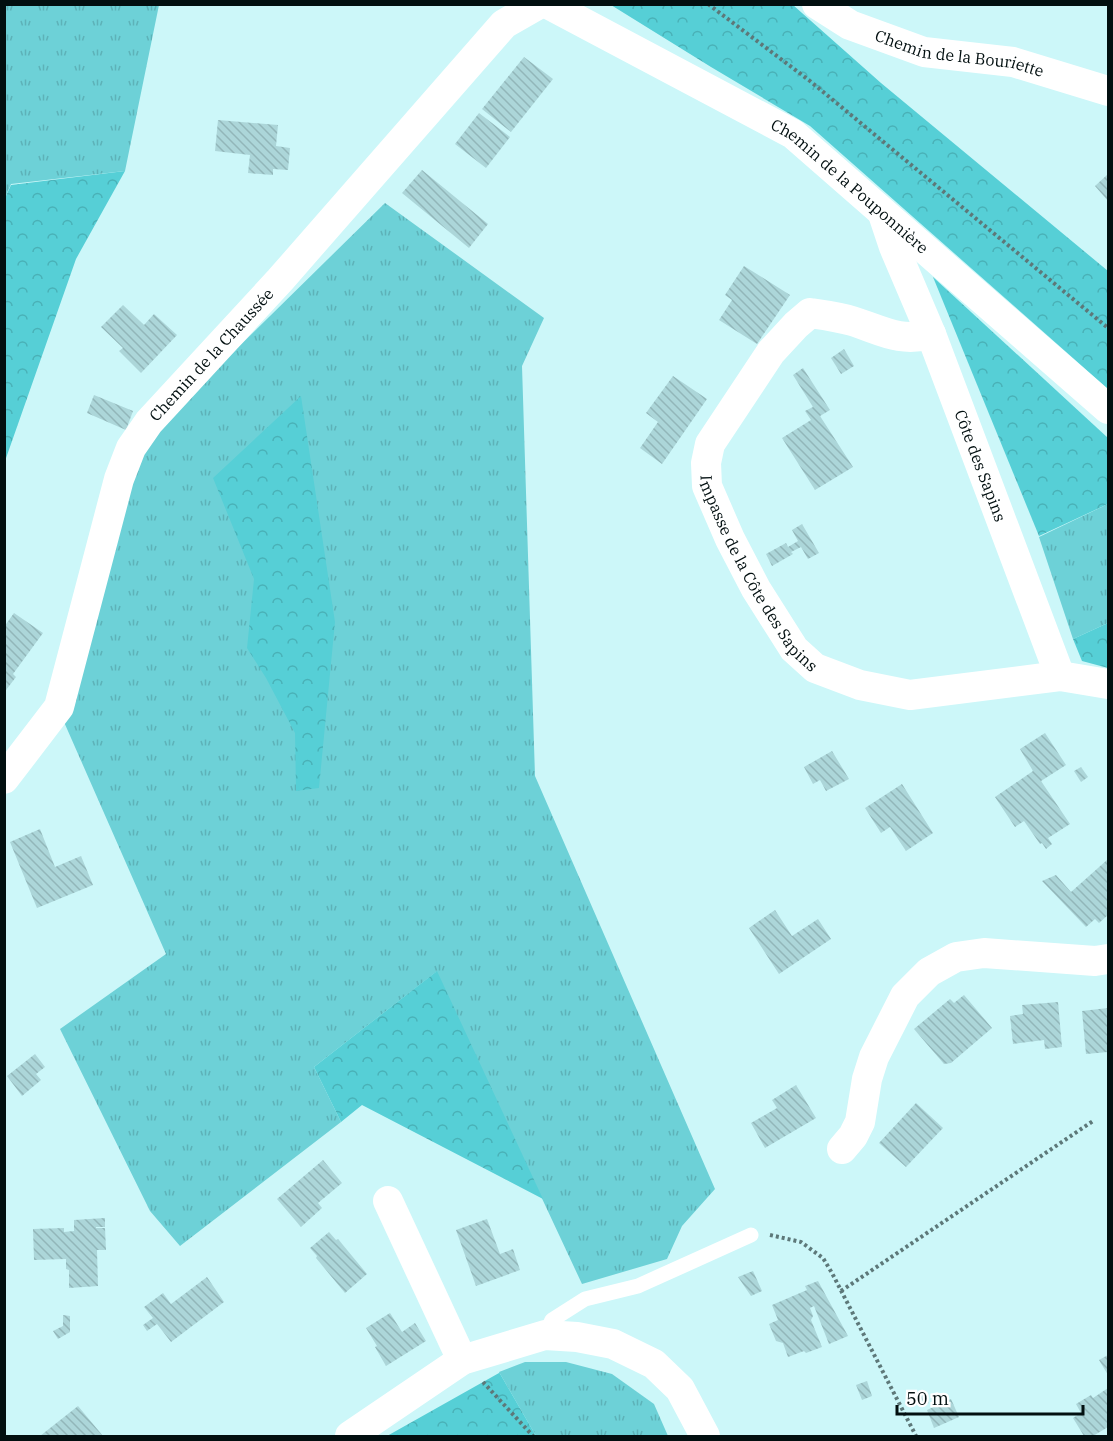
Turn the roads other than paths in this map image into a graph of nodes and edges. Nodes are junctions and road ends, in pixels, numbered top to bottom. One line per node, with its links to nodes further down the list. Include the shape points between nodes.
1 (817, 4): 3 (street, Chemin de la Bouriette, via 850,25 924,52 1013,62)
2 (552, 6): 4 (street, Chemin de la Pouponnière, via 793,134); 9 (street, Chemin de la Chaussée, via 504,24 280,280 149,422 131,448 119,479 59,707)
3 (1108, 91)
4 (882, 211): 5 (street, Côte des Sapins); 6 (street, Chemin de la Pouponnière)
5 (931, 334): 7 (street, Côte des Sapins); 7 (street, Impasse de la Côte des Sapins, via 896,337 850,320 810,313 771,352 710,444 707,486 756,589 794,649 815,668 860,685 910,695)
6 (1108, 410)
7 (1060, 676): 8 (street)
8 (1108, 684)
9 (4, 779)
10 (1108, 959): 11 (street, via 984,952 956,957 929,972 905,996 874,1057 860,1122)
11 (842, 1149)
12 (388, 1201): 15 (street)
13 (751, 1235): 14 (lane, via 638,1286 585,1299 552,1320)
14 (545, 1335): 15 (street); 17 (street, via 577,1336 613,1344 654,1364 680,1389)
15 (462, 1360): 16 (street)
16 (350, 1437)
17 (705, 1437)

